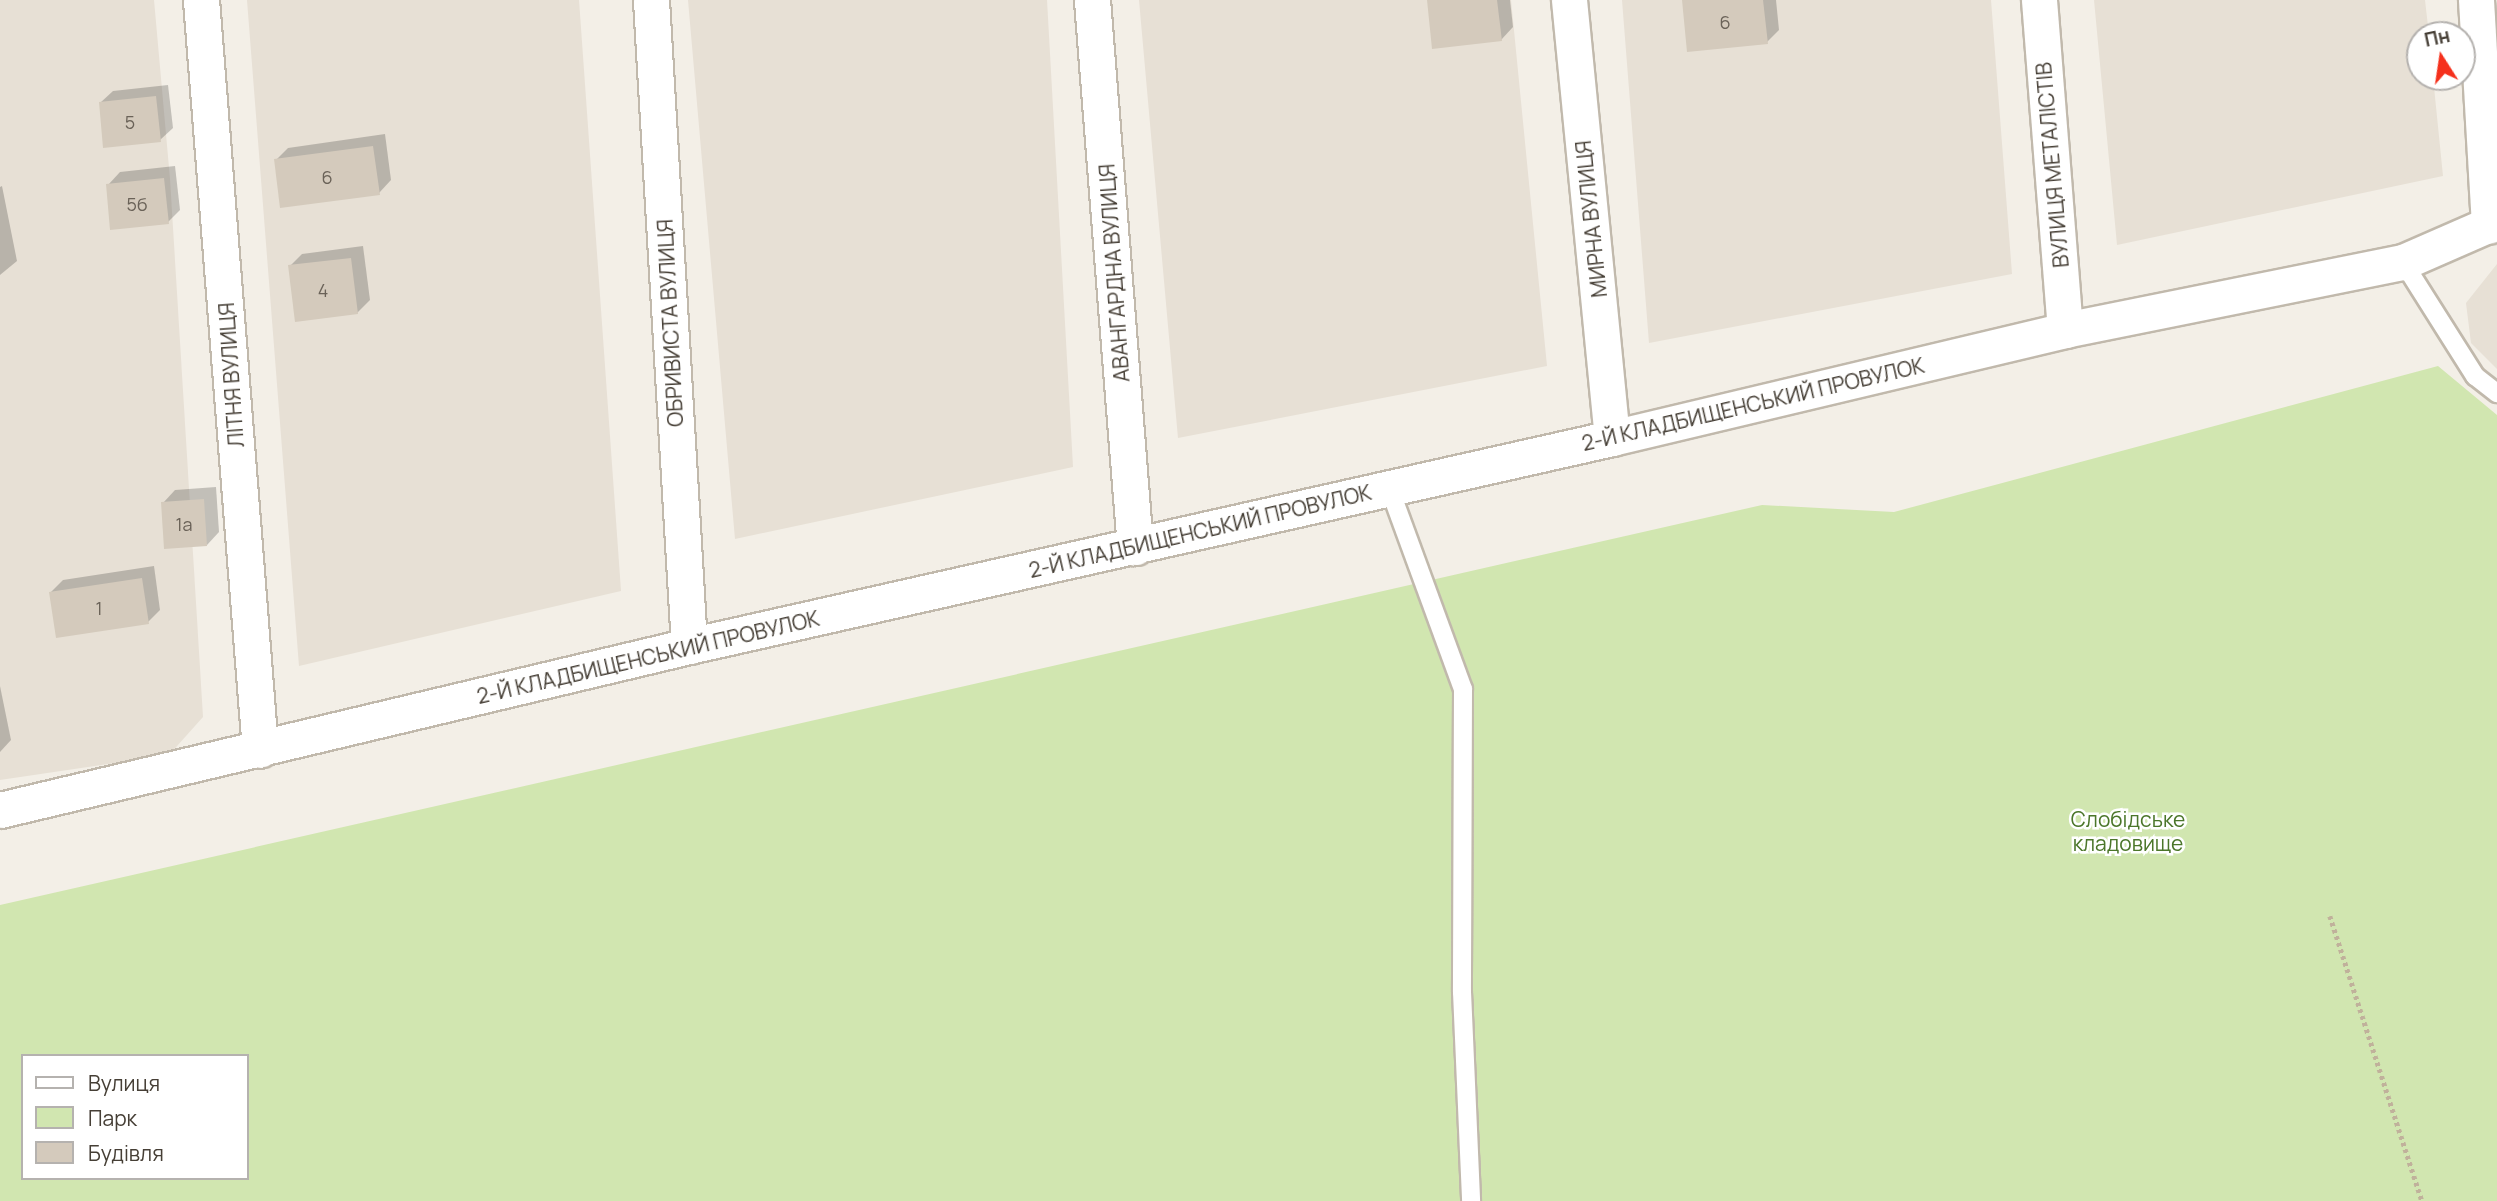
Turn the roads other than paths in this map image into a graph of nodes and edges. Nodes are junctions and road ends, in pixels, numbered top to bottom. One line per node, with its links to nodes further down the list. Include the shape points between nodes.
1 (201, 0): 15 (street, ЛІТНЯ ВУЛИЦЯ)
2 (651, 0): 14 (street, ОБРИВИСТА ВУЛИЦЯ)
3 (1092, 0): 13 (street, АВАНГАРДНА ВУЛИЦЯ)
4 (1569, 0): 11 (street, МИРНА ВУЛИЦЯ)
5 (2039, 0): 9 (street, ВУЛИЦЯ МЕТАЛІСТІВ)
6 (2476, 0): 7 (street)
7 (2493, 224): 8 (street, 2-Й КЛАДБИЩЕНСЬКИЙ ПРОВУЛОК)
8 (2403, 262): 9 (street, 2-Й КЛАДБИЩЕНСЬКИЙ ПРОВУЛОК); 10 (lane, via 2475,376)
9 (2065, 330): 11 (street, 2-Й КЛАДБИЩЕНСЬКИЙ ПРОВУЛОК)
10 (2497, 393)
11 (1612, 438): 12 (street, 2-Й КЛАДБИЩЕНСЬКИЙ ПРОВУЛОК)
12 (1389, 487): 13 (street, 2-Й КЛАДБИЩЕНСЬКИЙ ПРОВУЛОК); 17 (lane, via 1463,690 1462,992)
13 (1135, 547): 14 (street, 2-Й КЛАДБИЩЕНСЬКИЙ ПРОВУЛОК)
14 (689, 646): 15 (street, 2-Й КЛАДБИЩЕНСЬКИЙ ПРОВУЛОК)
15 (260, 750): 16 (street, 2-Й КЛАДБИЩЕНСЬКИЙ ПРОВУЛОК)
16 (0, 810)
17 (1471, 1201)

